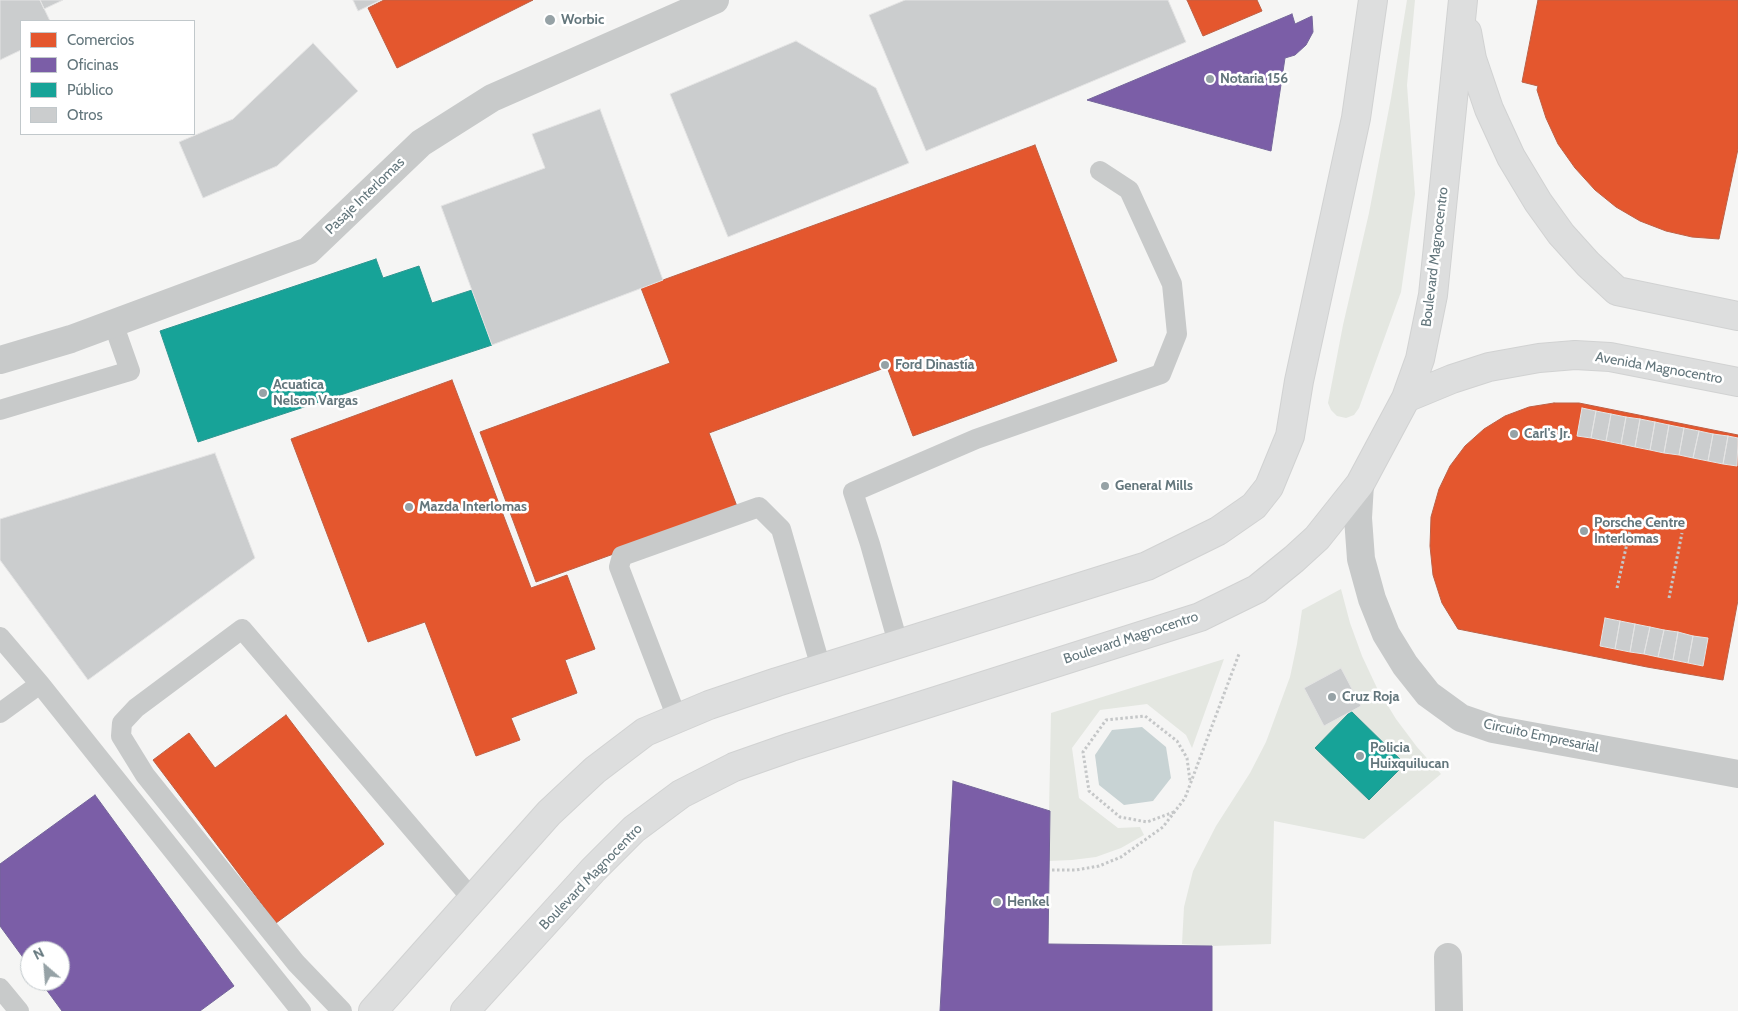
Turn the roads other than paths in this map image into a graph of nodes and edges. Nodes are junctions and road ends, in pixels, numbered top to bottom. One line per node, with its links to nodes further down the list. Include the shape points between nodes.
1 (715, 0): 6 (street, Pasaje Interlomas, via 492,98 421,142 308,251)
2 (1373, 0): 13 (street, via 1356,118 1290,436 1269,487 1254,506 1218,531 1147,566)
3 (1462, 4): 5 (street, via 1472,59 1510,157 1538,202 1572,246 1617,292); 9 (street, Boulevard Magnocentro, via 1432,295 1420,359)
4 (1100, 170): 13 (lane, via 1129,190 1172,284 1177,334 1161,374 976,439 853,492)
5 (1738, 316)
6 (113, 324): 7 (street, Pasaje Interlomas); 10 (lane, via 130,372)
7 (0, 360)
8 (1738, 382): 9 (street, Avenida Magnocentro, via 1610,358 1576,356 1539,358 1490,368)
9 (1406, 398): 11 (street, Boulevard Magnocentro)
10 (0, 410)
11 (1360, 484): 18 (street, Circuito Empresarial, via 1361,558 1372,599 1386,634 1428,694 1461,718 1493,729); 26 (street, Boulevard Magnocentro, via 1317,538 1257,589 1200,617 790,747 734,767 681,794 634,829 593,870)
12 (1, 639): 15 (lane)
13 (898, 643): 14 (street)
14 (821, 668): 17 (street); 17 (lane, via 780,529 759,507 622,556 619,567)
15 (40, 684): 16 (lane); 23 (lane)
16 (0, 713)
17 (677, 718): 19 (street, via 645,732 595,770 549,813)
18 (1738, 774)
19 (473, 900): 24 (lane, via 242,629 136,708 122,723 121,736 145,775 296,963); 25 (street)
20 (1448, 957): 27 (street)
21 (0, 988): 22 (lane)
22 (19, 1011)
23 (301, 1011)
24 (342, 1011)
25 (373, 1011)
26 (465, 1011)
27 (1449, 1011)

